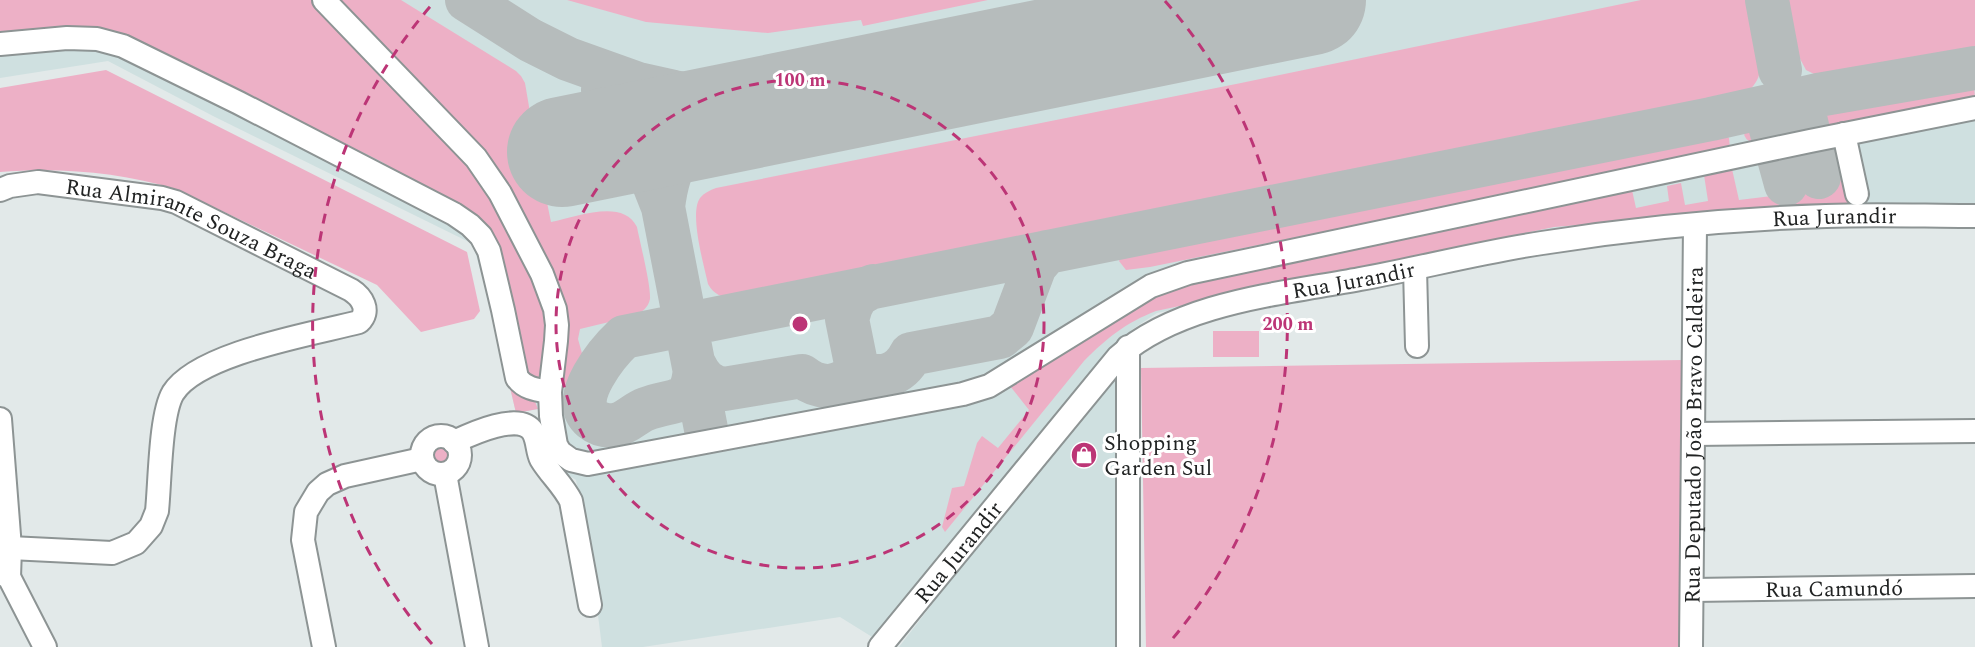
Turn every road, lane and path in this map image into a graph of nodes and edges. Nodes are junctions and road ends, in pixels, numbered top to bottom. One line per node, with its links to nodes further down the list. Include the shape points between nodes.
1 (324, 0): 12 (street, via 476,158 500,193 542,274 555,309)
2 (0, 44): 12 (street, via 96,39 123,46 454,213 481,236 489,251 517,378 528,388)
3 (1975, 108): 4 (street)
4 (1844, 134): 6 (street); 12 (street, via 1188,273 1151,286 988,386 963,394 588,464 571,460 556,445)
5 (0, 190): 19 (street, Rua Almirante Souza Braga, via 38,182 176,201 351,290 362,301 365,311 360,322 235,354 185,378 166,413 157,511 151,526 136,543 112,553)
6 (1857, 194)
7 (1975, 216): 8 (street, Rua Jurandir, via 1826,216)
8 (1695, 225): 9 (street, Rua Jurandir, via 1541,243); 15 (street, Rua Deputado João Bravo Caldeira)
9 (1415, 269): 10 (street); 11 (street, Rua Jurandir, via 1241,302 1184,317)
10 (1417, 346)
11 (1128, 347): 27 (street, Rua Jurandir); 28 (street)
12 (550, 392)
13 (0, 418): 19 (street)
14 (1975, 430): 15 (street)
15 (1694, 434): 22 (street, Rua Deputado João Bravo Caldeira)
16 (454, 442): 17 (street, via 442,436 429,440); 18 (street, via 459,449 458,465); 23 (street, via 496,425 518,423 533,431 541,458 572,501)
17 (422, 459): 18 (street, via 428,470); 25 (street, via 327,484 306,512 303,540)
18 (445, 474): 26 (street)
19 (10, 548): 20 (street)
20 (5, 575): 24 (street)
21 (1975, 586): 22 (street, Rua Camundó)
22 (1693, 590): 29 (street, Rua Deputado João Bravo Caldeira)
23 (590, 605)
24 (45, 647)
25 (324, 647)
26 (477, 647)
27 (880, 647)
28 (1128, 647)
29 (1691, 647)

